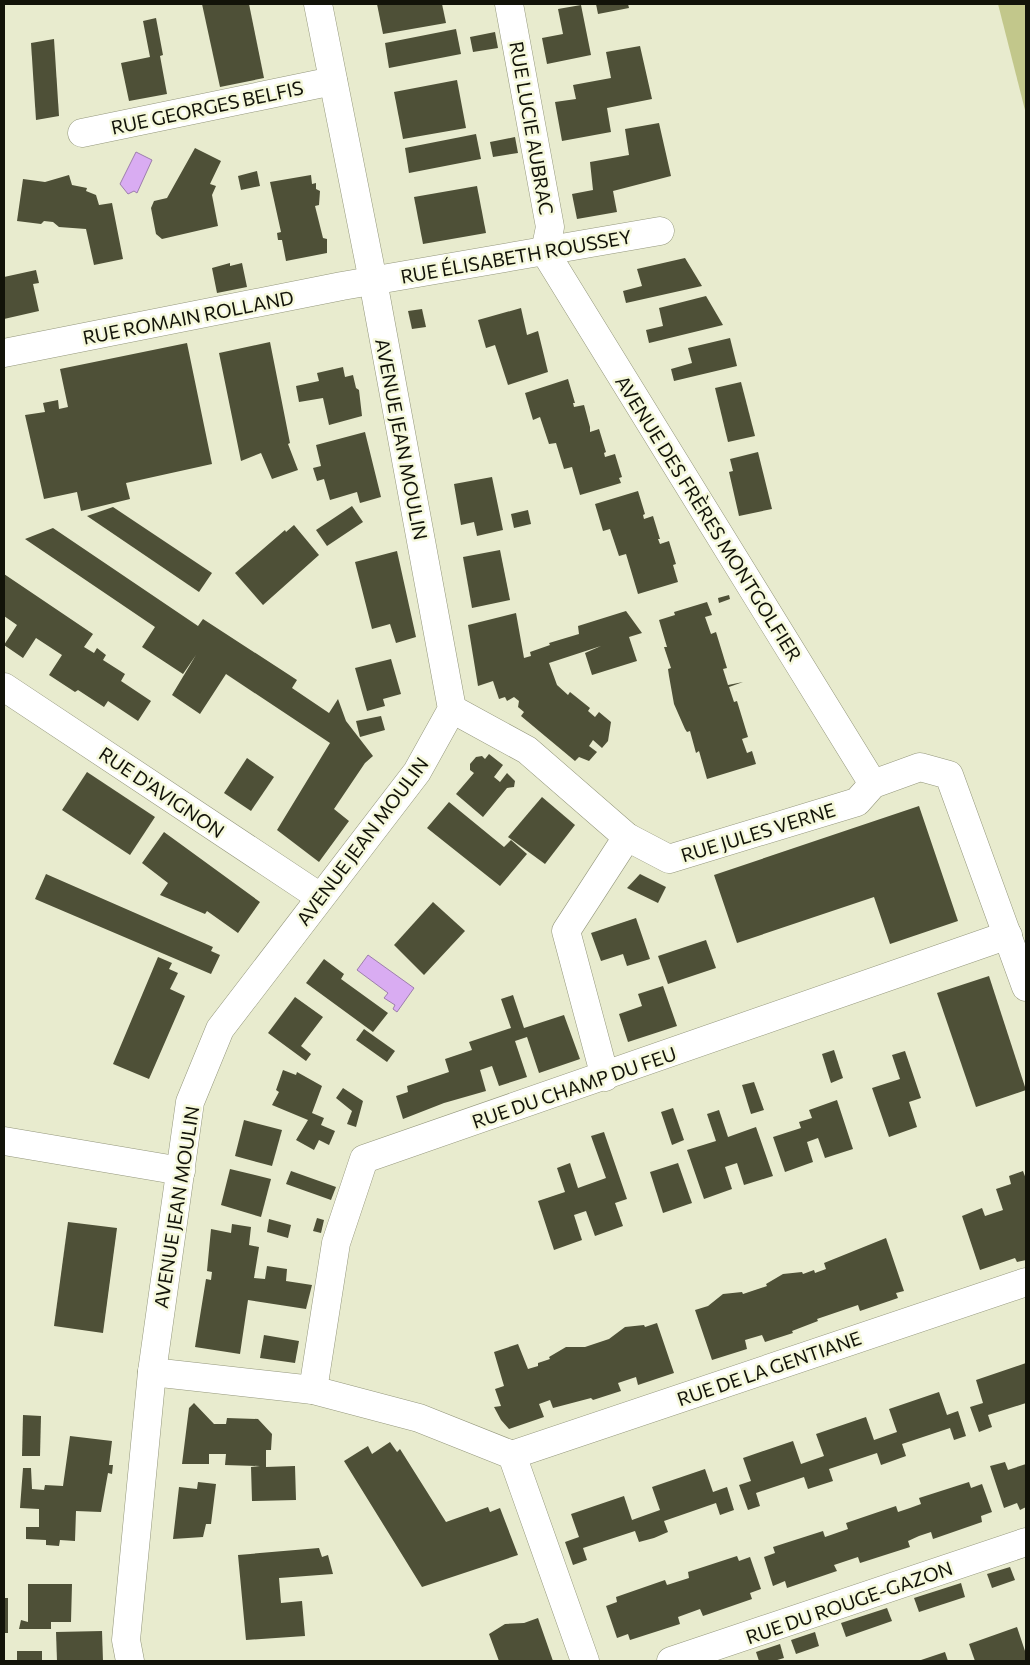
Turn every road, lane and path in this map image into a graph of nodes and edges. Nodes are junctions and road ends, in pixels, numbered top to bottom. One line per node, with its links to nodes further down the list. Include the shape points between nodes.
1 (318, 4): 3 (street, AVENUE JEAN MOULIN)
2 (509, 4): 6 (street, RUE LUCIE AUBRAC, via 550,227)
3 (333, 81): 4 (street, RUE GEORGES BELFIS); 7 (street, AVENUE JEAN MOULIN)
4 (82, 133)
5 (660, 231): 6 (street, RUE ÉLISABETH ROUSSEY)
6 (545, 252): 7 (street, RUE ÉLISABETH ROUSSEY); 11 (street, AVENUE DES FRÈRES MONTGOLFIER)
7 (372, 280): 8 (street, RUE ROMAIN ROLLAND); 10 (street, AVENUE JEAN MOULIN)
8 (4, 354)
9 (4, 687): 13 (street, RUE D'AVIGNON)
10 (452, 709): 12 (street, RUE JULES VERNE, via 527,750); 13 (street, AVENUE JEAN MOULIN, via 417,772)
11 (873, 784): 12 (street, RUE JULES VERNE, via 857,802 669,859); 14 (street, RUE JULES VERNE, via 920,767 949,775)
12 (627, 837): 16 (street, via 566,931)
13 (320, 897): 18 (street, AVENUE JEAN MOULIN, via 220,1029 190,1102)
14 (1008, 935): 15 (street); 16 (street, RUE DU CHAMP DU FEU)
15 (1026, 987)
16 (605, 1077): 21 (street, RUE DU CHAMP DU FEU, via 364,1159 336,1243)
17 (4, 1141): 18 (street)
18 (180, 1171): 20 (street, AVENUE JEAN MOULIN)
19 (1026, 1282): 22 (street, RUE DE LA GENTIANE)
20 (152, 1372): 21 (street); 24 (street, AVENUE JEAN MOULIN, via 126,1640)
21 (313, 1390): 22 (street, via 419,1418)
22 (512, 1456): 25 (street)
23 (1026, 1542): 26 (street, RUE DU ROUGE-GAZON)
24 (130, 1661)
25 (585, 1661)
26 (672, 1661)

